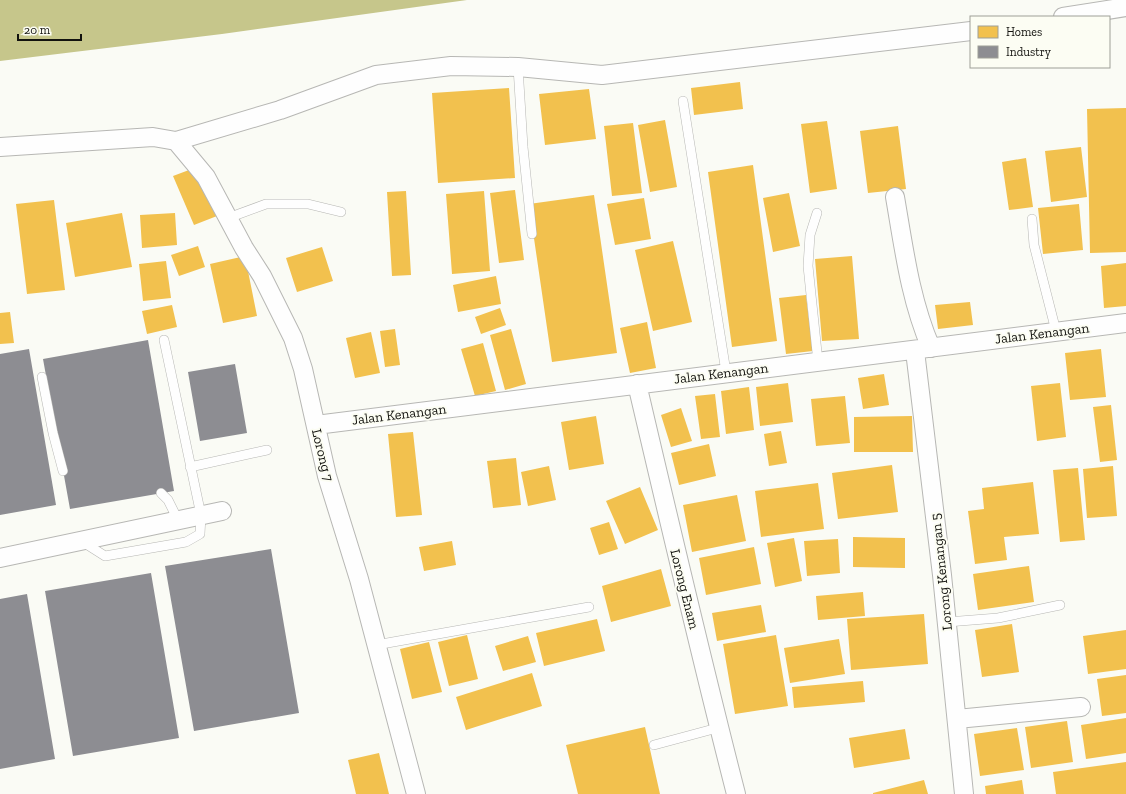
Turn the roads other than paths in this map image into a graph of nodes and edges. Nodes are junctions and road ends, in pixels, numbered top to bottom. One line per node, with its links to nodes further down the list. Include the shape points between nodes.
1 (1126, 7): 2 (street)
2 (1069, 16)
3 (970, 31): 4 (street, via 602,75)
4 (518, 67): 6 (street, via 452,66 376,75 280,110); 13 (lane)
5 (684, 101): 19 (lane)
6 (176, 141): 7 (street, via 146,137); 11 (street, Lorong 7, via 206,177)
7 (0, 147)
8 (895, 197): 17 (street, Lorong Kenangan 5, via 910,284 921,324)
9 (341, 212): 11 (lane, via 308,204 266,204)
10 (817, 213): 18 (lane, via 810,235 808,266)
11 (228, 218): 22 (street, Lorong 7, via 262,276 293,338)
12 (1032, 219): 15 (lane, via 1034,245)
13 (532, 234)
14 (1126, 323): 15 (street, Jalan Kenangan)
15 (1056, 331): 17 (street, Jalan Kenangan)
16 (164, 340): 24 (lane)
17 (923, 350): 18 (street, Jalan Kenangan); 34 (street, Lorong Kenangan 5)
18 (818, 362): 19 (street, Jalan Kenangan)
19 (726, 372): 21 (street, Jalan Kenangan)
20 (42, 377): 25 (lane)
21 (637, 384): 22 (street, Jalan Kenangan); 38 (street, Lorong Enam, via 686,595)
22 (316, 425): 35 (street, Lorong 7, via 327,476 359,579)
23 (267, 450): 24 (lane)
24 (190, 466): 28 (lane)
25 (63, 471)
26 (161, 493): 29 (lane, via 168,500)
27 (222, 511): 28 (street)
28 (201, 515): 29 (street); 30 (lane, via 200,534 186,542 105,556)
29 (178, 520): 30 (street)
30 (81, 540): 31 (street)
31 (0, 558)
32 (1060, 605): 34 (lane, via 998,618)
33 (589, 607): 35 (lane)
34 (947, 622): 37 (street, Lorong Kenangan 5)
35 (376, 645): 41 (street, Lorong 7)
36 (1081, 707): 37 (street)
37 (956, 719): 42 (street, Lorong Kenangan 5)
38 (721, 727): 39 (lane); 40 (street, Lorong Enam)
39 (654, 745)
40 (733, 793)
41 (416, 794)
42 (964, 794)

